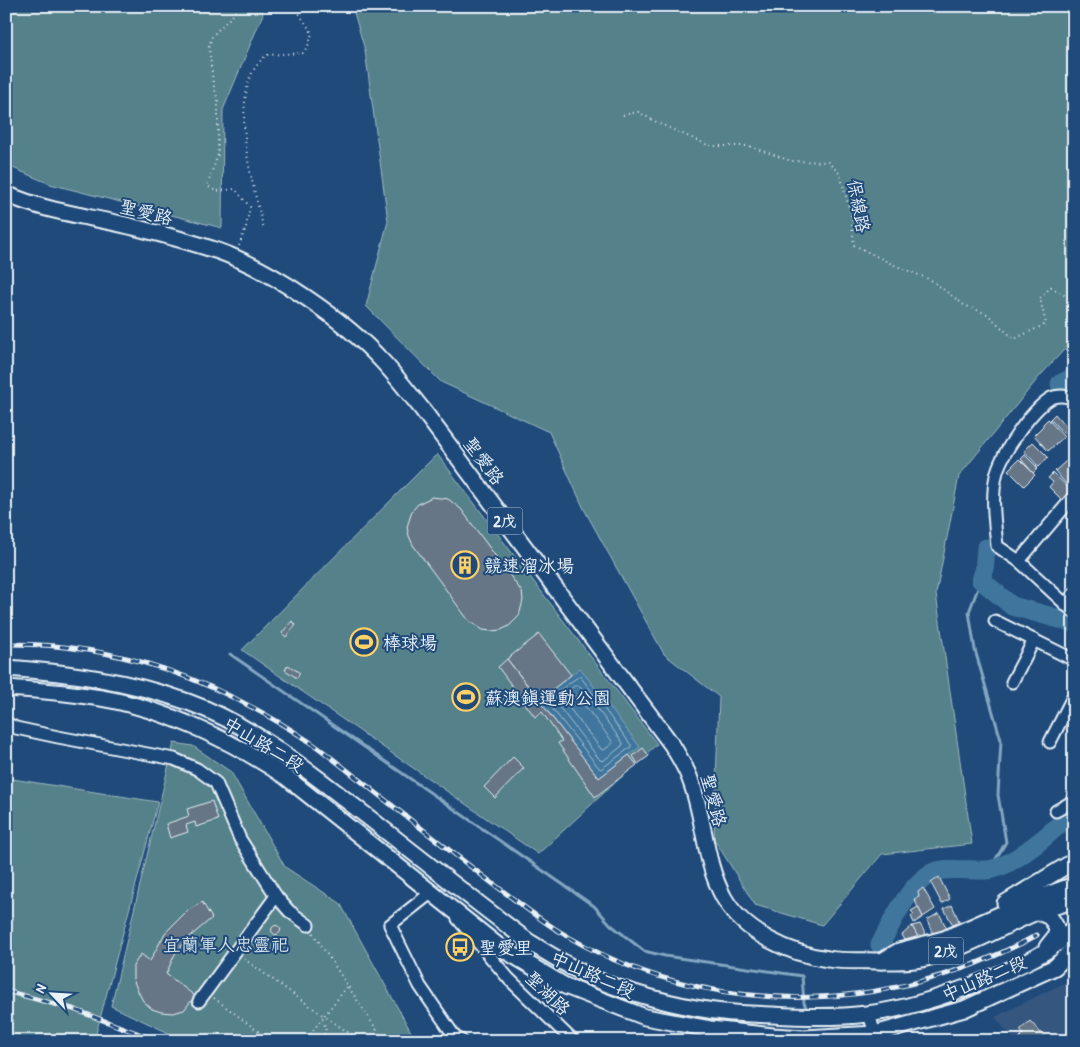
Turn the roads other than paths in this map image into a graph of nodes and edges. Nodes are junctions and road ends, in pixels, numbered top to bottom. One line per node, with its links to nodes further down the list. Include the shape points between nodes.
1 (6, 194): 30 (main road, 聖愛路 / 2戊, via 41,208 143,229 219,251 293,288 356,336 382,361 422,409 672,745 692,783 710,863 718,884 725,900 743,922 775,942 810,956)
2 (1074, 398): 4 (street, via 1053,397 1039,407 1019,431 996,475 997,546)
3 (1074, 496): 4 (street)
4 (1019, 561): 6 (street)
5 (1074, 594): 6 (street)
6 (1069, 609)
7 (995, 621): 8 (street)
8 (1034, 640): 9 (street); 11 (street)
9 (1074, 660)
10 (6, 668): 33 (main road, 中山路二段, via 102,678 189,702 239,726 276,747 529,942 612,986 723,1012 831,1017)
11 (1012, 682)
12 (6, 688): 21 (main road, 中山路二段, via 110,700 142,708 224,740 286,777)
13 (1074, 696): 15 (street)
14 (6, 723): 20 (street, via 58,737 174,759 197,769 216,783 240,839)
15 (1050, 742)
16 (1074, 797): 17 (street)
17 (1056, 811)
18 (1074, 861): 25 (main road)
19 (1074, 885): 23 (main road, 2戊)
20 (276, 896): 24 (street); 32 (street)
21 (437, 896): 34 (main road, 中山路二段, via 501,948 565,986 645,1017 773,1036 804,1038); 35 (street, via 390,925 420,986 455,1037); 36 (street, 聖湖路, via 509,979)
22 (1074, 900): 23 (main road, 2戊)
23 (1035, 906): 25 (main road, 聖愛路 / 2戊); 28 (main road, via 1051,918 1057,930); 30 (main road, 聖愛路 / 2戊, via 1006,927 962,946 924,959 900,963)
24 (308, 925)
25 (966, 928): 30 (main road, 聖愛路 / 2戊, via 944,939 899,951)
26 (1074, 928): 28 (main road, 中山路二段)
27 (1074, 948): 31 (main road, 中山路二段)
28 (1043, 952): 33 (main road, 中山路二段, via 956,992)
29 (1074, 957): 31 (main road)
30 (882, 961)
31 (1055, 968): 34 (main road, 中山路二段, via 964,1009)
32 (203, 997)
33 (868, 1014): 34 (street)
34 (875, 1034): 37 (street)
35 (462, 1041)
36 (572, 1041)
37 (856, 1041)

